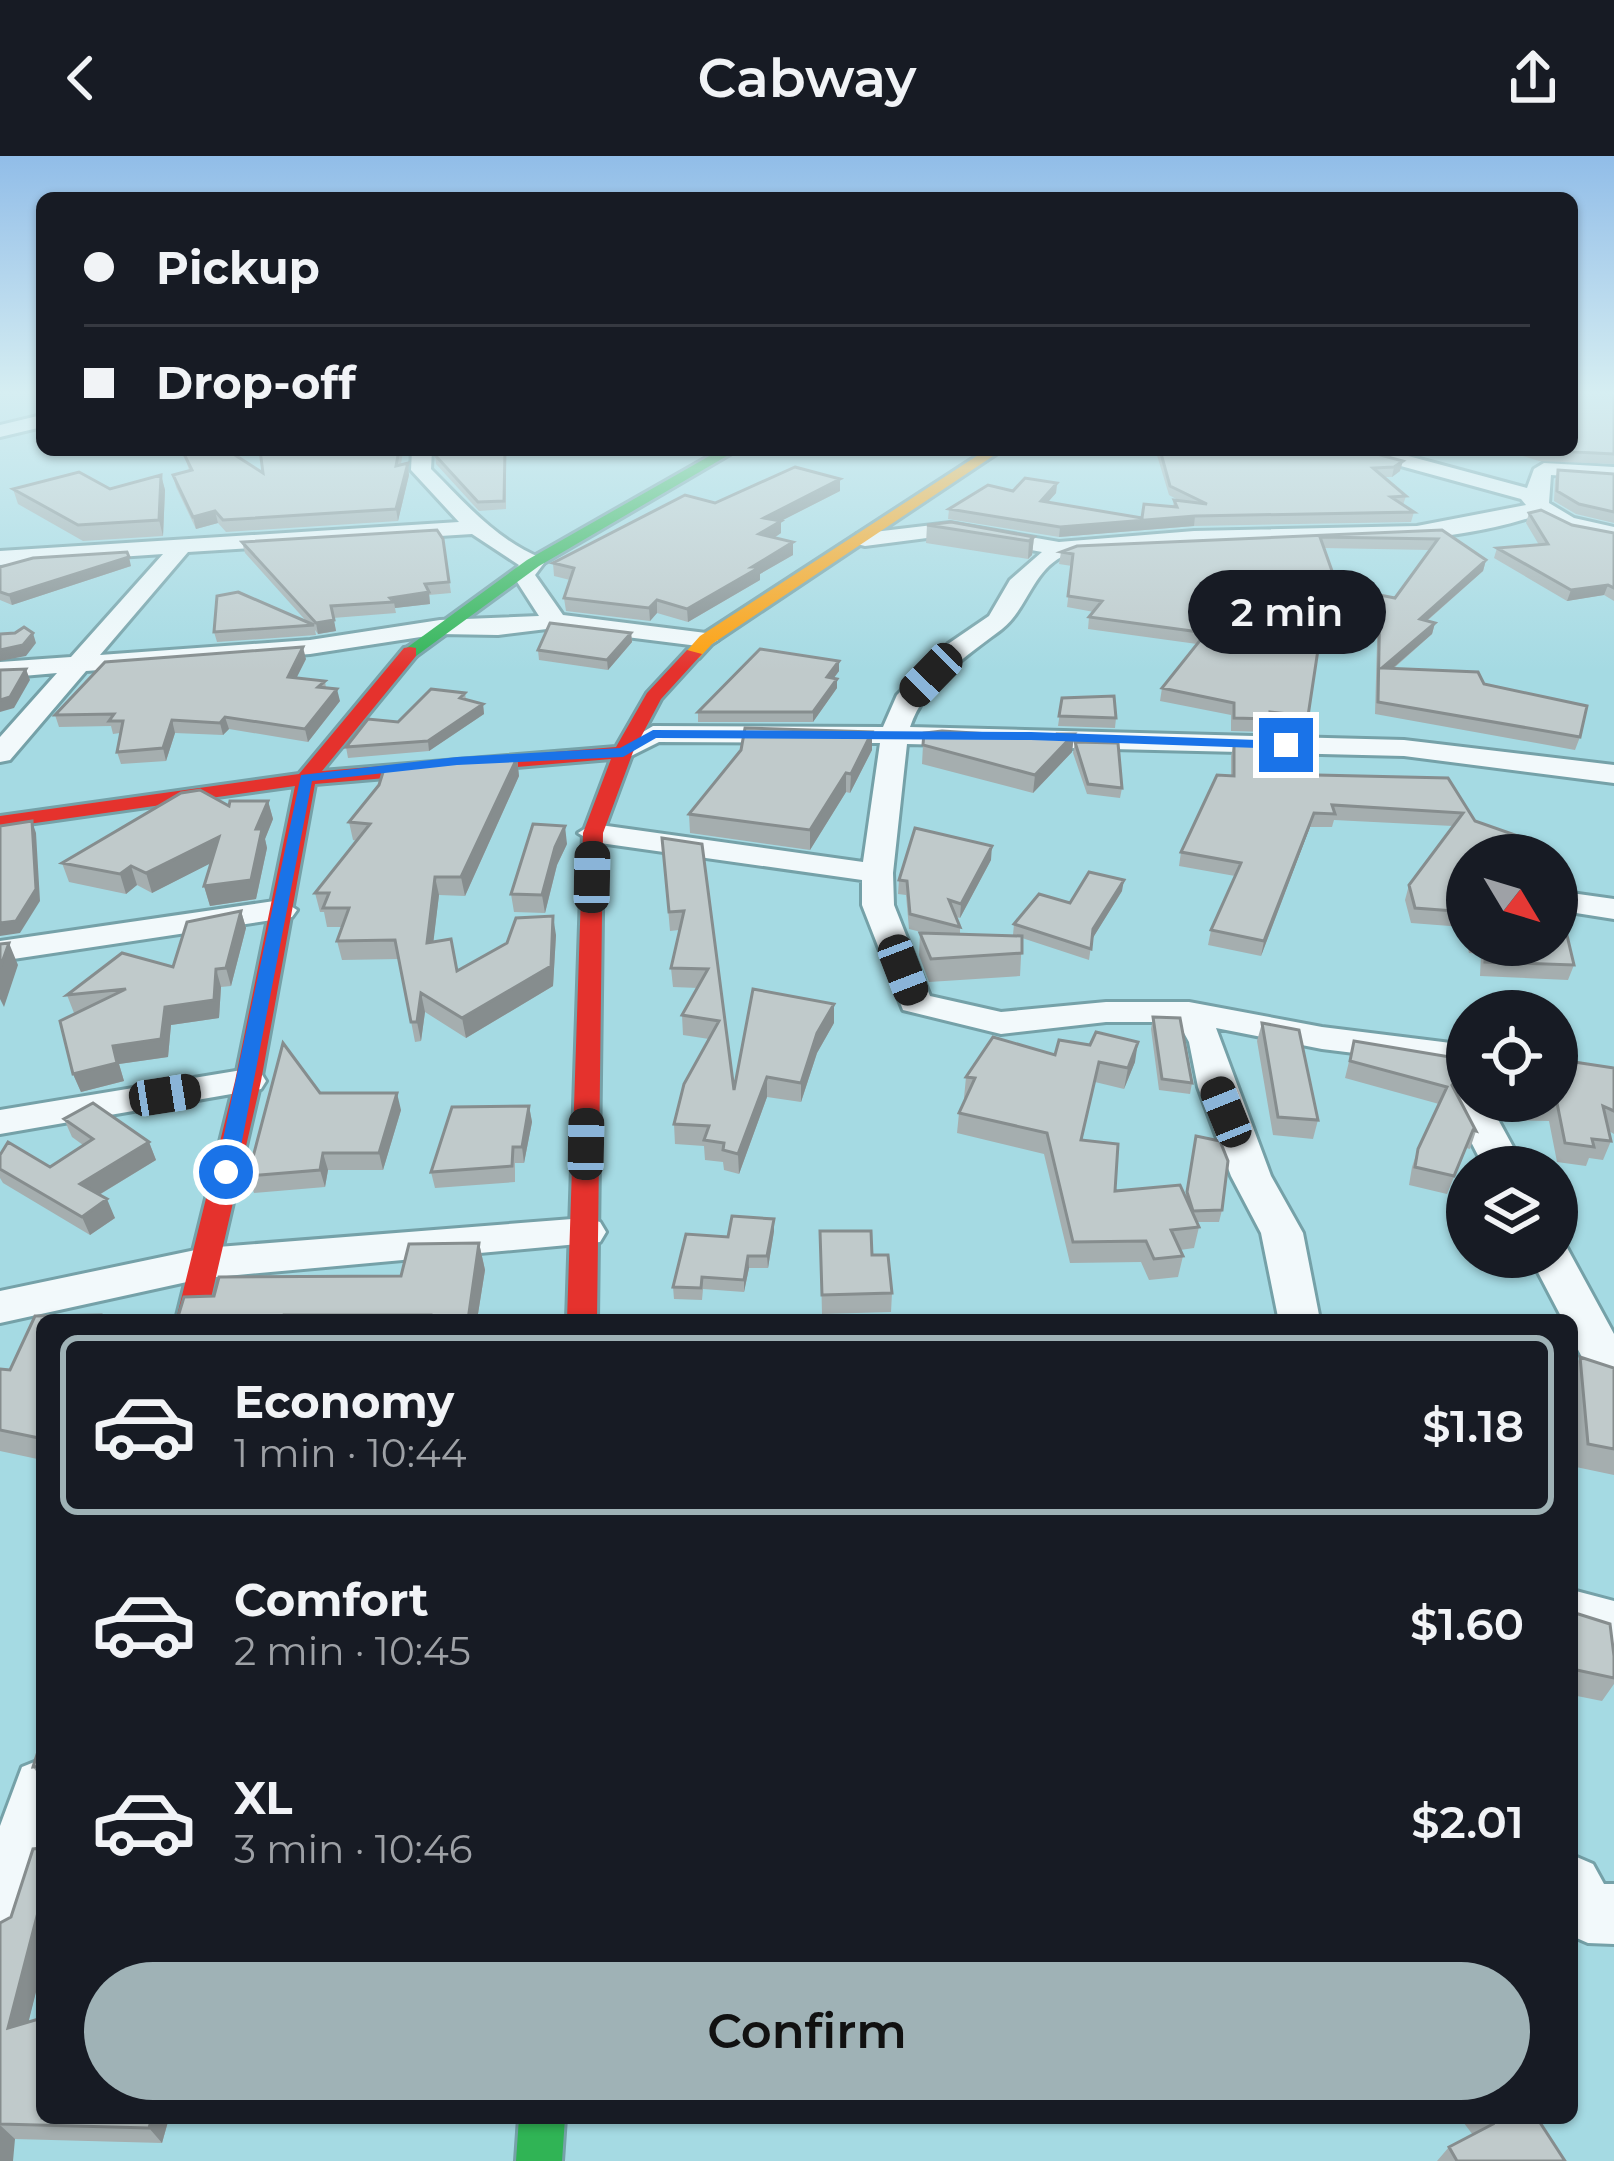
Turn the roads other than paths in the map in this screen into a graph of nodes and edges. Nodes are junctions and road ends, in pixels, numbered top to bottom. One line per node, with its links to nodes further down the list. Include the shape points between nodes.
1 (435, 485): 7 (street)
2 (670, 485): 13 (street)
3 (945, 485): 9 (street)
4 (1490, 485): 6 (street, via 1528,495)
5 (1537, 485): 6 (street)
6 (1539, 508): 8 (street, via 1576,527); 11 (street, via 1417,533)
7 (477, 527): 10 (street); 13 (street)
8 (1614, 533)
9 (865, 539): 11 (street, via 950,529); 16 (street)
10 (182, 546): 12 (street); 17 (street)
11 (1059, 549): 19 (street, via 1018,585 999,620 906,701)
12 (0, 558)
13 (533, 563): 14 (street, via 523,574); 15 (street)
14 (555, 621): 15 (street); 16 (street)
15 (440, 627): 17 (street, via 310,646); 23 (street, via 399,662)
16 (706, 640): 20 (street, via 653,697)
17 (84, 662): 18 (street); 21 (street)
18 (0, 670)
19 (898, 736): 20 (street, via 653,734); 22 (street, via 1404,748); 26 (street)
20 (623, 752): 23 (street); 25 (street)
21 (0, 754)
22 (1614, 774)
23 (306, 778): 24 (street); 29 (street)
24 (0, 822)
25 (593, 833): 26 (street); 35 (street)
26 (877, 873): 31 (street, via 878,904 915,1003 1001,1023)
27 (1578, 904): 28 (street)
28 (1614, 909)
29 (281, 910): 30 (street); 33 (street)
30 (0, 951)
31 (1189, 1012): 32 (street); 41 (street, via 1207,1042 1251,1176 1282,1233)
32 (1446, 1053)
33 (248, 1081): 34 (street); 36 (street)
34 (0, 1122)
35 (585, 1232): 36 (street); 40 (street)
36 (205, 1263): 38 (street); 39 (street)
37 (1562, 1278): 42 (street)
38 (0, 1307)
39 (192, 1314)
40 (582, 1314)
41 (1299, 1314)
42 (1614, 1376)
43 (1578, 1615): 44 (street)
44 (1614, 1624)
45 (36, 1804): 47 (street)
46 (1578, 1896): 48 (street, via 1588,1913)
47 (0, 1912)
48 (1614, 1914)
49 (542, 2124): 50 (street)
50 (539, 2161)

